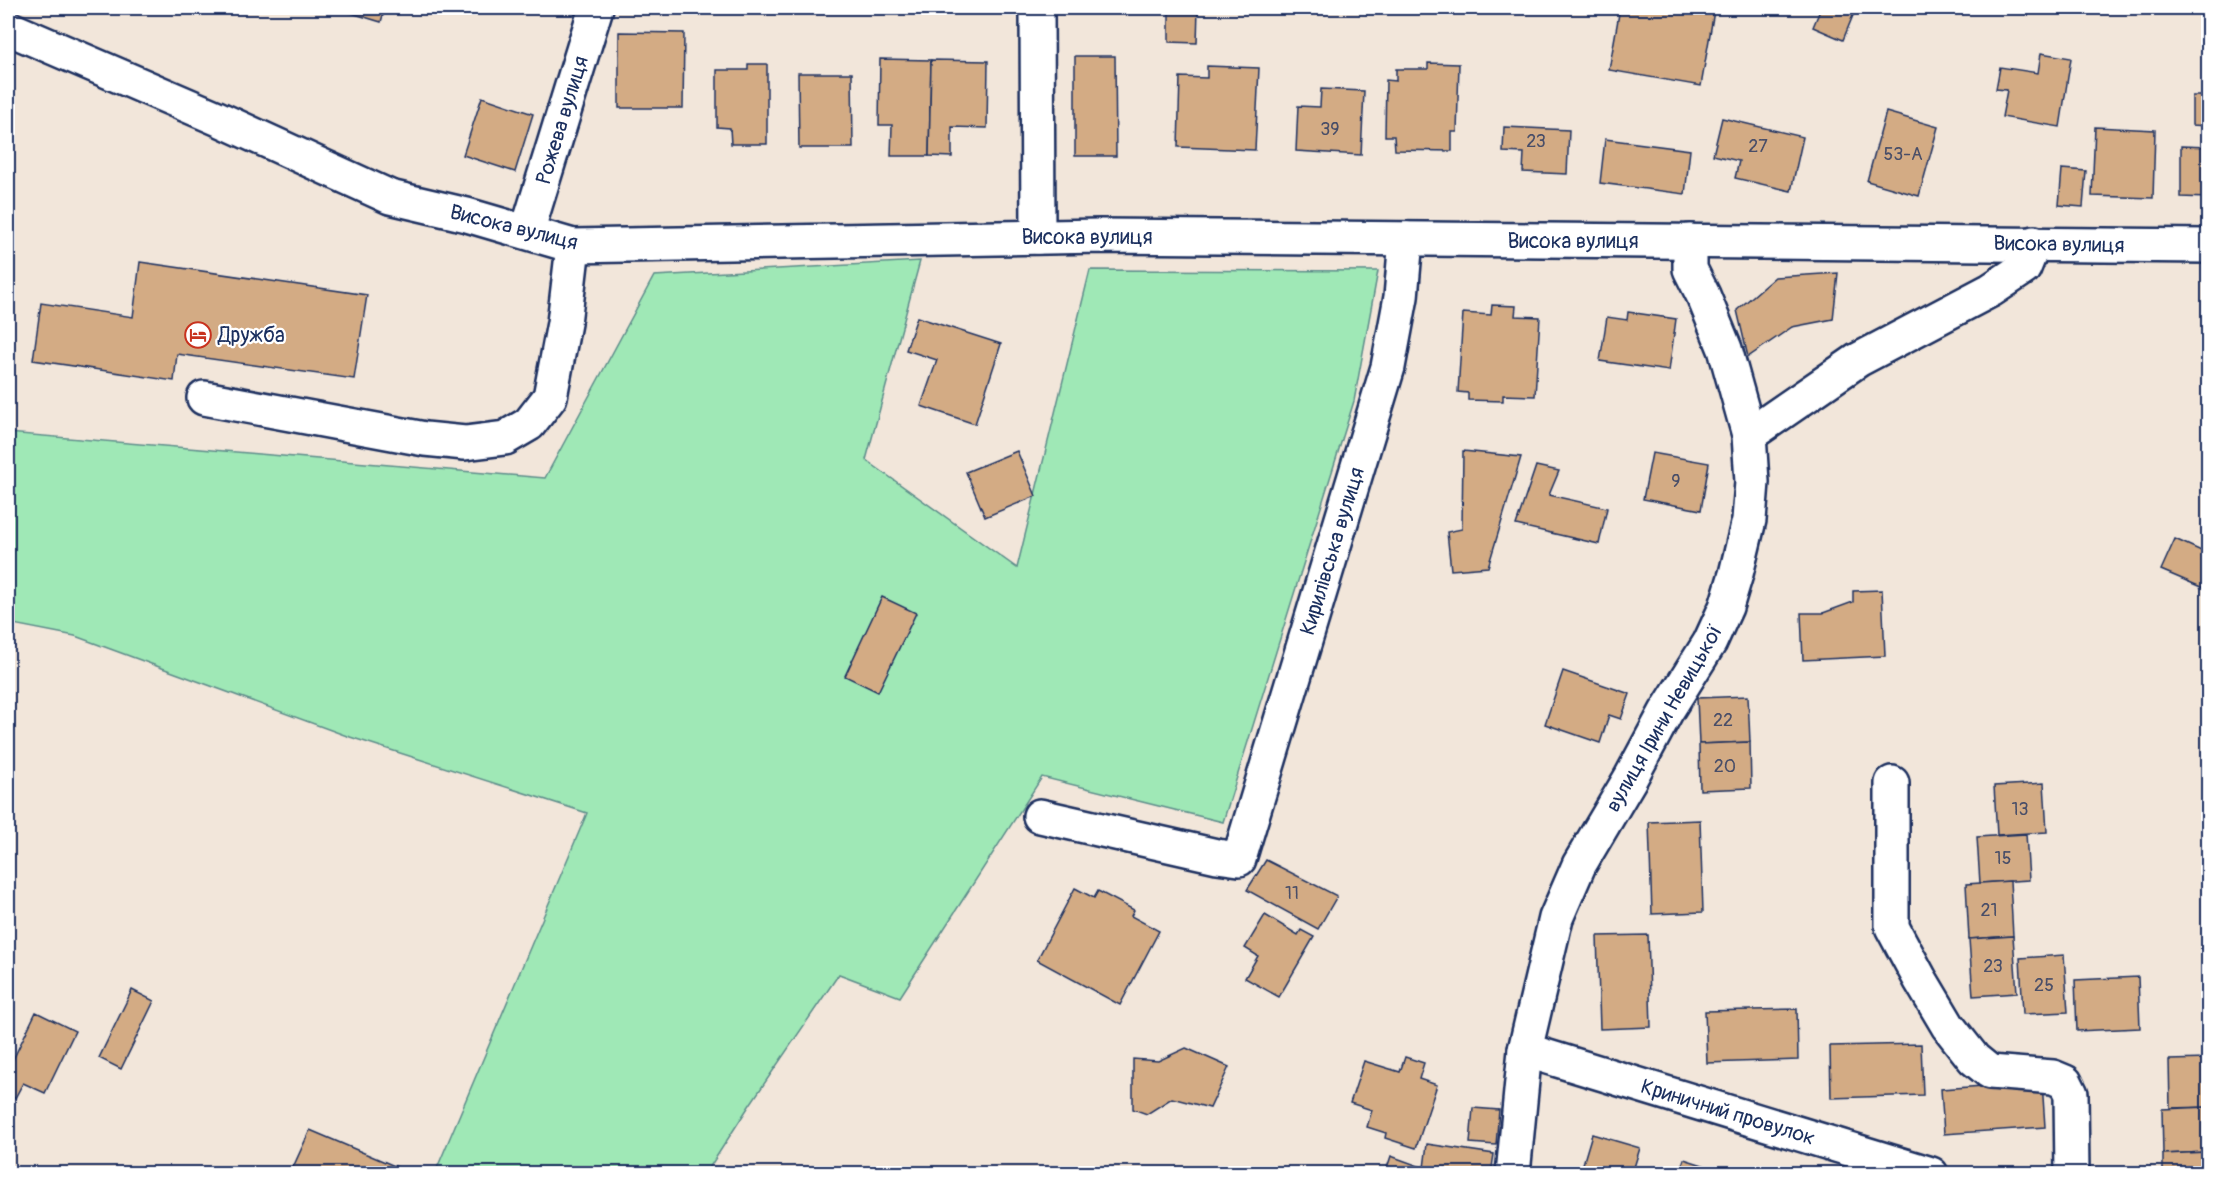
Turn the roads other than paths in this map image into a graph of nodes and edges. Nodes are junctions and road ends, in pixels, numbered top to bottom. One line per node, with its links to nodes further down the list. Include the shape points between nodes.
1 (596, 8): 4 (street, Рожева вулиця)
2 (1037, 8): 5 (street)
3 (8, 28): 4 (street, Висока вулиця, via 390,197)
4 (527, 232): 9 (street, Висока вулиця)
5 (1038, 237): 6 (street, Висока вулиця); 9 (street, Висока вулиця)
6 (1406, 239): 7 (street, Висока вулиця); 14 (street, Кирилівська вулиця, via 1401,297 1388,367 1239,859)
7 (1690, 241): 8 (street, Висока вулиця); 12 (street, вулиця Ірини Невицької, via 1690,269 1725,349)
8 (2034, 243): 10 (street, Висока вулиця); 12 (street, via 2024,268 1991,290 1858,360)
9 (573, 246): 11 (street, via 550,397 529,424 505,438 465,443 425,439)
10 (2208, 246)
11 (204, 398)
12 (1749, 435): 15 (street, вулиця Ірини Невицької, via 1749,520 1726,607 1710,642 1579,865 1556,918)
13 (1892, 783): 18 (street, via 1892,927 1948,1026 1974,1059 1990,1072 2053,1077 2065,1082 2071,1094)
14 (1040, 816)
15 (1525, 1050): 16 (street, вулиця Ірини Невицької); 17 (street, Криничний провулок)
16 (1513, 1173)
17 (1931, 1173)
18 (2072, 1173)

